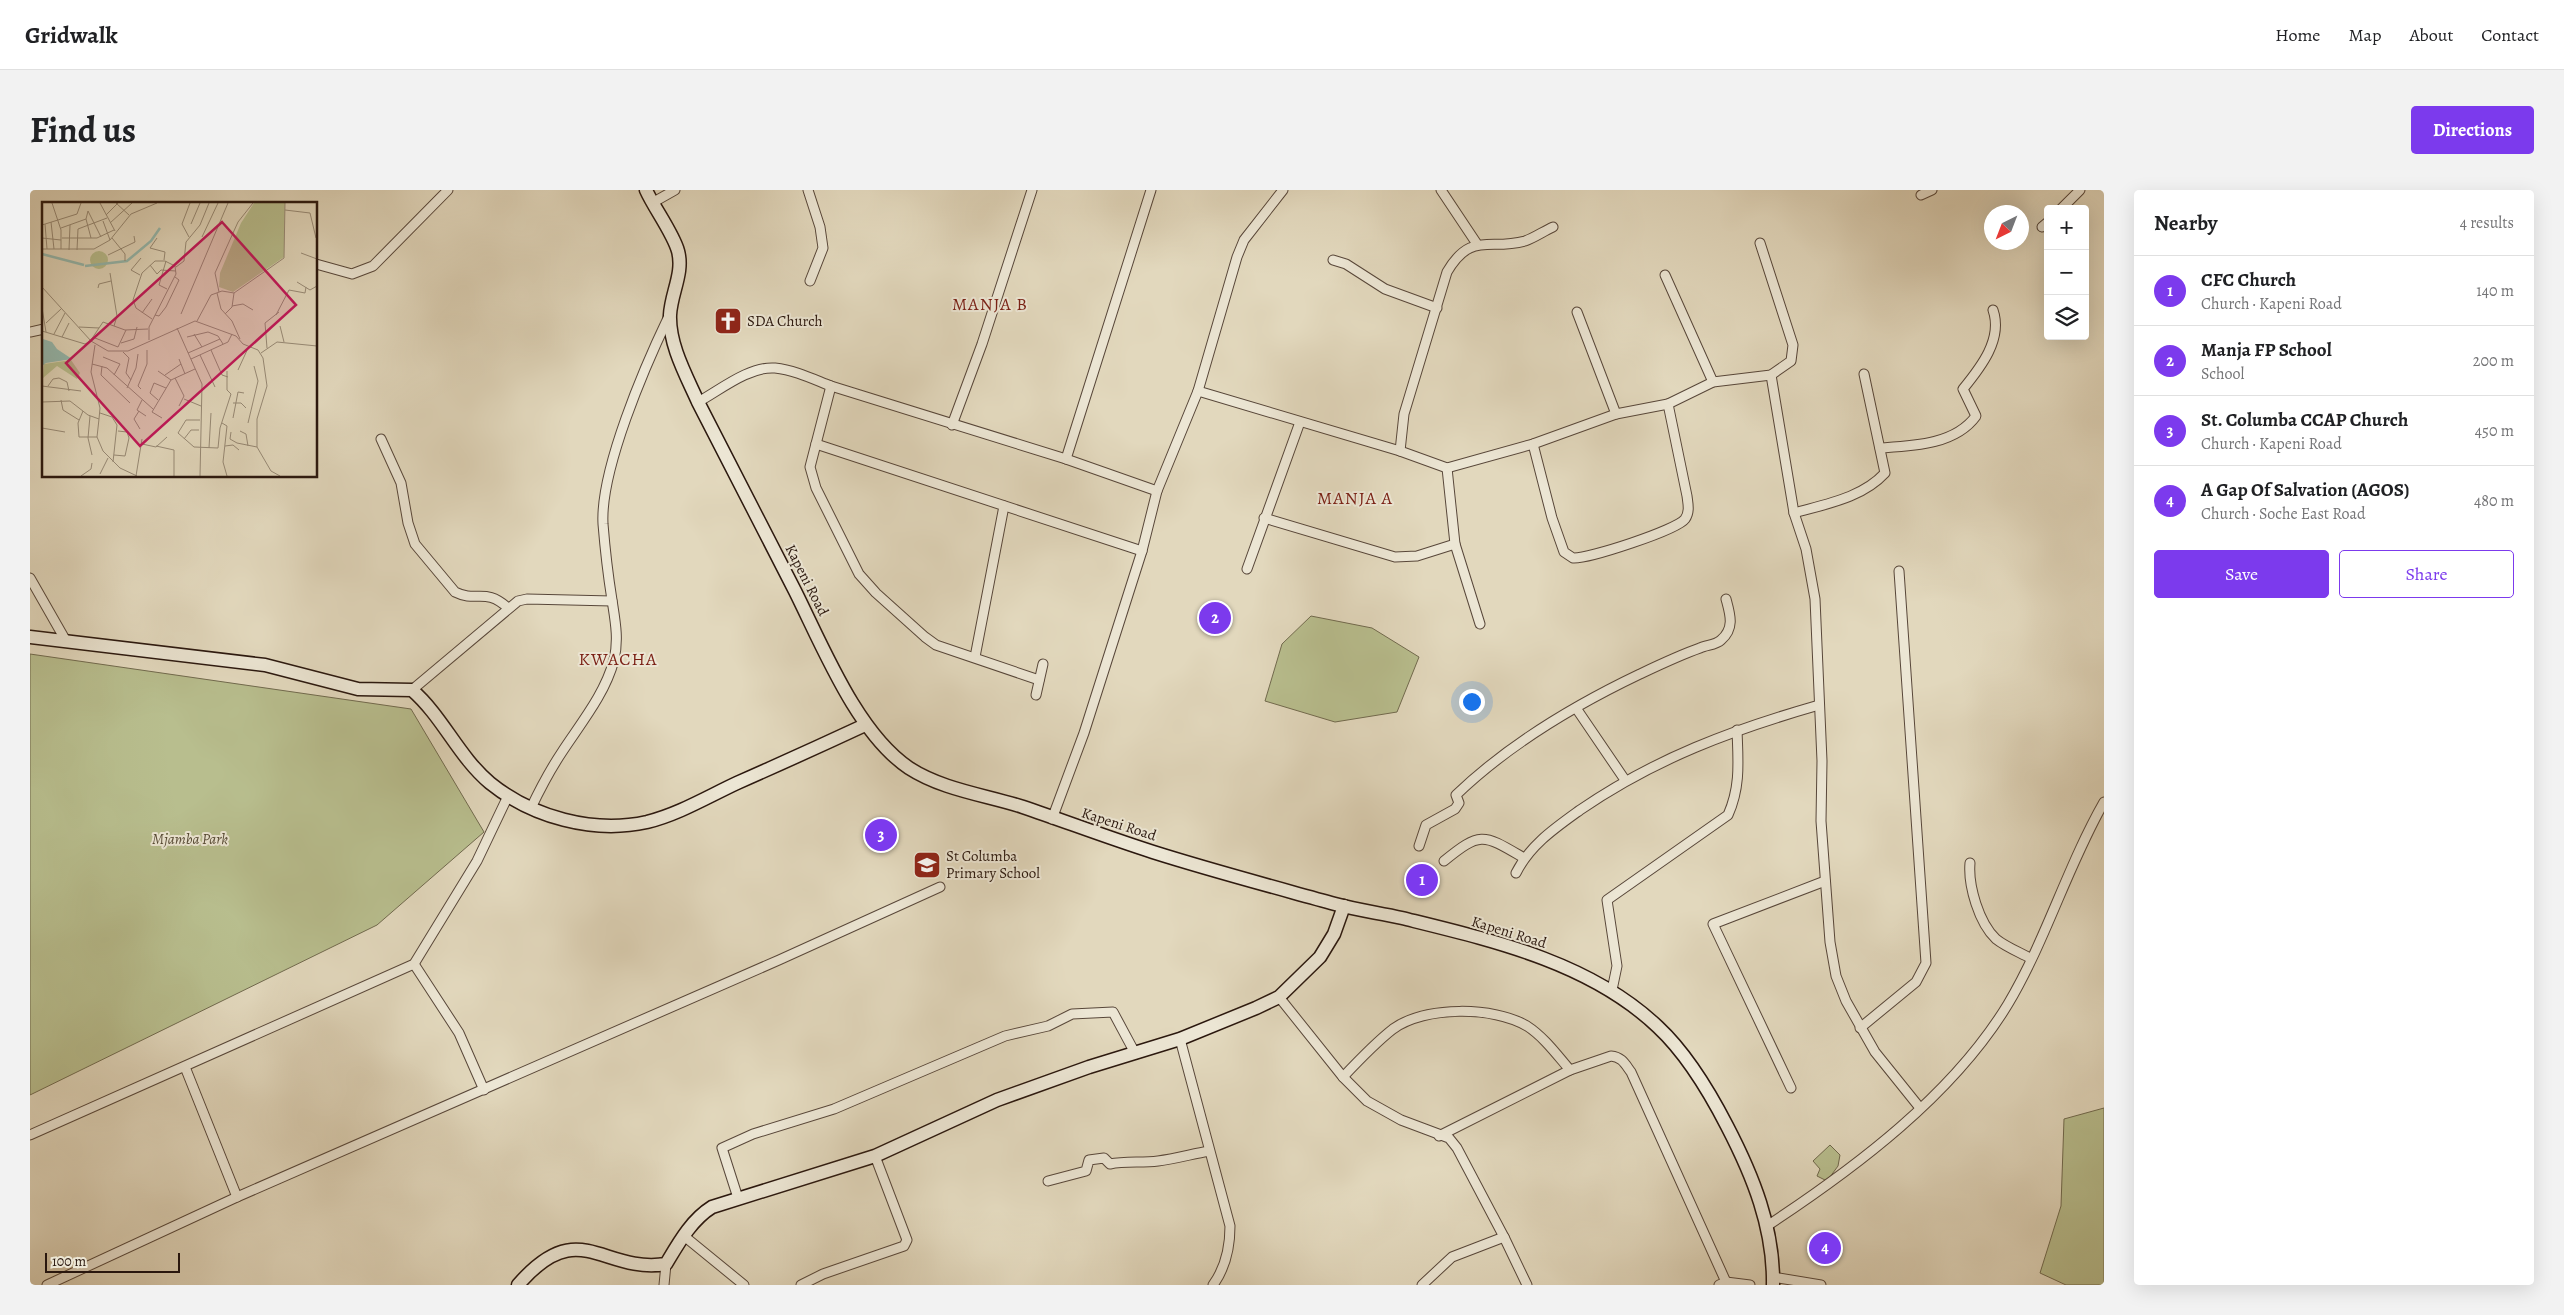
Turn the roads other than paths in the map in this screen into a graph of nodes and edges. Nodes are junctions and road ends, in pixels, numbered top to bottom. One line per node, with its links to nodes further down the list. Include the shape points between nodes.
1 (448, 190): 18 (street, via 373,266 352,274)
2 (646, 190): 12 (main road, Kapeni Road)
3 (675, 190): 12 (street)
4 (808, 190): 20 (street, via 823,248)
5 (1032, 190): 34 (street)
6 (1151, 190): 40 (street)
7 (1283, 190): 29 (street, via 1244,240 1237,256)
8 (1441, 190): 15 (street)
9 (1932, 190): 11 (street)
10 (2080, 190): 13 (street)
11 (1922, 195)
12 (652, 203): 24 (main road, Kapeni Road, via 678,251 680,272)
13 (2065, 205)
14 (1553, 227): 15 (street, via 1525,241)
15 (1477, 244): 21 (street, via 1467,248 1452,262)
16 (1760, 244): 25 (street, via 1793,345 1791,361)
17 (1333, 260): 21 (street, via 1346,264 1385,289)
18 (318, 265)
19 (1665, 274): 27 (street)
20 (810, 281)
21 (1437, 308): 39 (street, via 1404,414)
22 (1993, 310): 38 (street, via 1997,322 1992,344 1980,368 1963,389 1976,416 1968,427 1940,440)
23 (1577, 312): 32 (street)
24 (670, 315): 30 (main road, Kapeni Road, via 680,361); 52 (street, via 612,461 603,523)
25 (1771, 374): 27 (street); 44 (street)
26 (1864, 374): 38 (street)
27 (1713, 382): 31 (street)
28 (831, 386): 30 (street, via 800,373 774,368 738,380); 34 (street); 36 (street)
29 (1198, 391): 33 (street); 42 (street)
30 (698, 402): 64 (main road, Kapeni Road)
31 (1668, 404): 32 (street); 37 (street, via 1689,507 1684,520 1665,532 1588,555 1573,558 1564,552)
32 (1616, 414): 37 (street)
33 (1300, 422): 39 (street); 45 (street)
34 (952, 425): 40 (street)
35 (381, 439): 53 (street, via 401,483 415,544 455,592 492,596)
36 (816, 444): 43 (street); 57 (street, via 810,467 816,488 859,574 882,599 936,645)
37 (1533, 444): 41 (street)
38 (1880, 448): 44 (street, via 1885,473 1873,486)
39 (1400, 451): 41 (street)
40 (1066, 460): 42 (street)
41 (1447, 468): 46 (street)
42 (1157, 491): 47 (street)
43 (1004, 506): 47 (street); 57 (street)
44 (1794, 513): 62 (street, via 1806,549 1815,600)
45 (1264, 518): 46 (street, via 1394,556 1417,556); 48 (street)
46 (1455, 544): 54 (street)
47 (1142, 552): 70 (street, via 1084,733)
48 (1247, 569)
49 (1899, 571): 83 (street, via 1926,963 1916,982)
50 (30, 578): 56 (street)
51 (1726, 599): 63 (street, via 1731,618 1730,630 1720,642 1698,648 1640,674)
52 (612, 600): 53 (street, via 526,599); 69 (street, via 617,643 614,661 599,694 543,782)
53 (508, 608): 60 (street, via 499,619)
54 (1480, 624)
55 (30, 637): 56 (main road)
56 (66, 641): 60 (main road, via 265,665 358,689)
57 (975, 657): 59 (street)
58 (1042, 664): 59 (street)
59 (1039, 680): 61 (street)
60 (412, 690): 67 (main road, via 434,712 462,755)
61 (1036, 695)
62 (1819, 705): 65 (street); 76 (street)
63 (1576, 708): 66 (street); 71 (street, via 1517,745 1456,795 1459,804 1426,825)
64 (865, 725): 69 (main road, via 677,812 646,822 589,824 549,816); 70 (main road, Kapeni Road, via 880,744 916,772 974,795 1023,807)
65 (1737, 730): 66 (street); 81 (street, via 1736,797 1728,815 1607,900 1617,966)
66 (1625, 780): 72 (street, via 1563,822)
67 (508, 796): 69 (main road); 80 (street, via 477,861)
68 (2104, 802): 79 (street, via 2083,840 2056,907)
69 (531, 808)
70 (1052, 819): 78 (main road, Kapeni Road, via 1157,853)
71 (1419, 846)
72 (1524, 858): 73 (street, via 1478,838); 75 (street)
73 (1444, 861)
74 (1970, 863): 79 (street, via 1976,903 1994,937)
75 (1516, 873)
76 (1825, 881): 83 (street, via 1836,976); 89 (street, via 1713,924)
77 (940, 887): 90 (street)
78 (1344, 906): 81 (main road, Kapeni Road, via 1498,944 1565,966); 82 (main road, via 1327,948)
79 (2030, 958): 91 (street, via 2008,1003 1977,1050)
80 (414, 964): 86 (street); 90 (street, via 459,1033)
81 (1612, 990): 99 (main road, Kapeni Road, via 1659,1028 1712,1098 1750,1173)
82 (1278, 997): 84 (main road); 88 (street)
83 (1860, 1028): 91 (street, via 1895,1079)
84 (1180, 1039): 85 (main road); 94 (street)
85 (1135, 1053): 95 (main road, via 997,1100); 98 (street, via 1112,1012 1072,1014 1048,1026 1005,1036 834,1109 754,1134 722,1148)
86 (184, 1067): 92 (street); 97 (street)
87 (1570, 1070): 88 (street, via 1527,1026 1497,1016 1449,1012 1425,1016 1394,1028); 93 (street); 104 (street, via 1611,1056 1624,1061)
88 (1343, 1077): 93 (street, via 1372,1104)
89 (1791, 1088)
90 (484, 1090): 97 (street)
91 (1920, 1108): 99 (street, via 1891,1135)
92 (30, 1135)
93 (1439, 1136): 101 (street, via 1449,1138 1457,1148)
94 (1209, 1150): 96 (street, via 1135,1164 1110,1164 1104,1158 1089,1160 1086,1171); 110 (street, via 1230,1226 1226,1259)
95 (875, 1156): 98 (main road); 109 (street, via 907,1240 901,1249 823,1274)
96 (1048, 1182)
97 (237, 1197): 105 (street)
98 (738, 1198): 100 (main road, via 704,1212)
99 (1767, 1226): 103 (main road, Kapeni Road)
100 (684, 1236): 102 (main road); 108 (street)
101 (1504, 1237): 111 (street, via 1452,1257); 112 (street)
102 (666, 1264): 106 (main road, via 652,1266 586,1250 565,1251 538,1264); 107 (street)
103 (1773, 1281): 114 (street)
104 (1722, 1283): 113 (street)
105 (47, 1285)
106 (518, 1285)
107 (664, 1285)
108 (744, 1285)
109 (801, 1285)
110 (1213, 1285)
111 (1422, 1285)
112 (1527, 1285)
113 (1750, 1285)
114 (1821, 1285)

